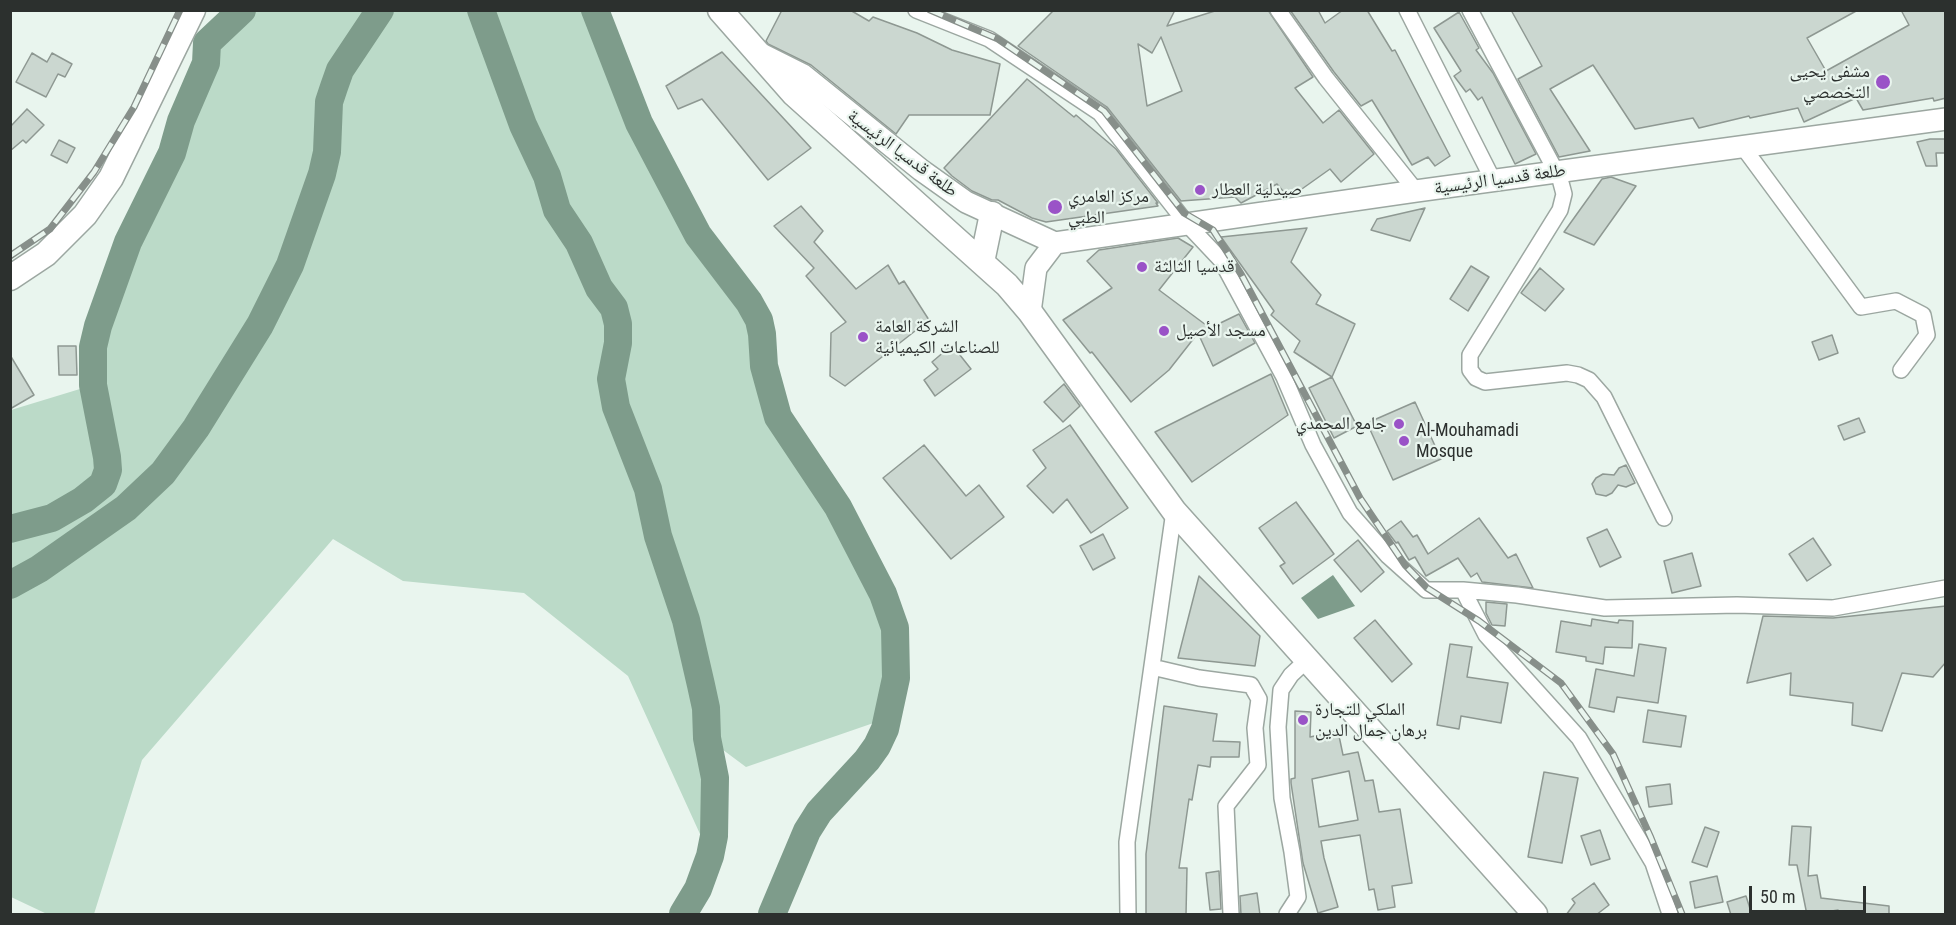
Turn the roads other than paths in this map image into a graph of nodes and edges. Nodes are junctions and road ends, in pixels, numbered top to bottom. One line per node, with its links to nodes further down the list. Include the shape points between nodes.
1 (193, 10): 17 (main road, via 111,178 85,215 45,254)
2 (720, 10): 7 (main road)
3 (916, 10): 14 (street, via 989,39 1100,113)
4 (1278, 10): 12 (street, via 1326,78)
5 (1407, 10): 11 (street)
6 (1470, 10): 10 (street)
7 (757, 52): 13 (main road, طلعة قدسيا الرئيسية, via 802,75 921,171 966,202); 16 (main road, via 794,94)
8 (1946, 119): 9 (main road, طلعة قدسيا الرئيسية)
9 (1743, 147): 10 (main road, طلعة قدسيا الرئيسية); 19 (street, via 1861,307 1896,301 1923,315 1927,335)
10 (1556, 173): 11 (main road, طلعة قدسيا الرئيسية); 21 (street, via 1564,195 1560,210 1470,355 1470,370 1485,382 1567,373 1589,380 1604,396)
11 (1494, 182): 12 (main road, طلعة قدسيا الرئيسية)
12 (1416, 191): 14 (main road, طلعة قدسيا الرئيسية)
13 (992, 214): 15 (main road, طلعة قدسيا الرئيسية); 16 (main road)
14 (1187, 224): 15 (main road, طلعة قدسيا الرئيسية); 23 (street, via 1221,260 1350,513 1388,556 1426,590)
15 (1055, 243): 18 (main road, via 1036,268)
16 (981, 262): 18 (main road)
17 (10, 278)
18 (1030, 312): 20 (main road)
19 (1901, 370)
20 (1174, 511): 24 (main road); 25 (street)
21 (1664, 518)
22 (1946, 588): 23 (street, via 1833,608 1605,608)
23 (1463, 590): 30 (street, via 1486,635 1579,738 1653,863)
24 (1307, 660): 28 (street, via 1281,690 1278,727 1282,798 1298,897); 29 (main road)
25 (1152, 668): 26 (street, via 1127,842); 27 (street, via 1251,685 1258,699 1258,765 1226,806)
26 (1128, 915)
27 (1231, 915)
28 (1287, 915)
29 (1535, 915)
30 (1670, 915)

